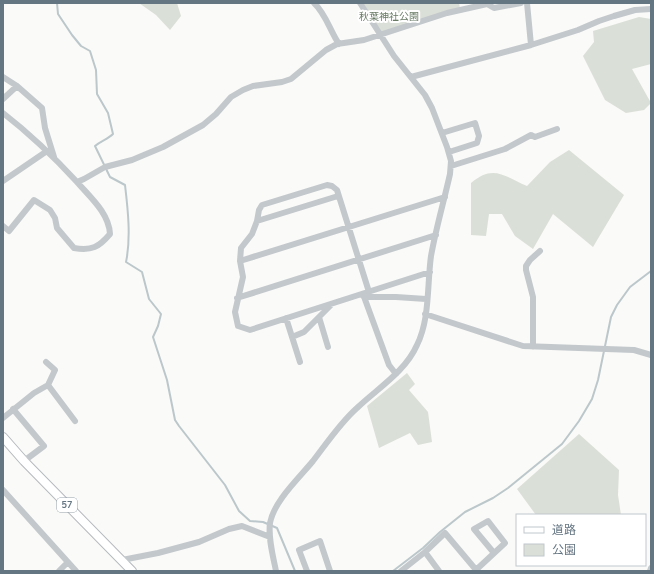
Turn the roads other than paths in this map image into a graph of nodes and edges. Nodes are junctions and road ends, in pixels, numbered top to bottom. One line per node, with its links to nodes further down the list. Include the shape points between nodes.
1 (314, 3): 9 (street)
2 (360, 3): 8 (street)
3 (461, 3): 7 (street)
4 (521, 3): 7 (street, via 494,8 487,4)
5 (527, 3): 10 (street)
6 (651, 9): 10 (street, via 635,10 599,20 592,25)
7 (462, 10): 8 (street)
8 (380, 35): 9 (street); 12 (street)
9 (339, 44): 23 (street, via 326,50 291,79 253,86 231,97 203,125 159,149 105,167)
10 (531, 45): 12 (street)
11 (3, 77): 13 (street)
12 (411, 77): 17 (street, via 425,95)
13 (17, 86): 14 (street); 20 (street, via 42,108 45,128)
14 (3, 99)
15 (3, 113): 18 (street)
16 (557, 129): 21 (street, via 535,138 531,135 505,149)
17 (442, 134): 19 (street); 19 (street, via 475,123 479,136 477,143)
18 (48, 151): 20 (street); 22 (street)
19 (449, 152): 21 (street)
20 (55, 158): 23 (street)
21 (451, 166): 25 (street)
22 (3, 181)
23 (77, 182): 27 (street, via 108,221 110,234 99,246 88,249 74,248 56,228 55,218 50,210 34,200 9,231)
24 (338, 196): 26 (street); 26 (street, via 337,190 327,185 262,205); 28 (street)
25 (445, 198): 28 (street); 29 (street)
26 (257, 221): 32 (street, via 252,234 241,248)
27 (3, 226)
28 (349, 227): 31 (street); 32 (street)
29 (436, 235): 31 (street); 33 (street)
30 (540, 251): 43 (street, via 526,266 532,297)
31 (359, 259): 34 (street); 35 (street)
32 (240, 261): 35 (street, via 243,277)
33 (430, 272): 34 (street); 36 (street)
34 (365, 294): 36 (street); 37 (street); 47 (street, via 389,365)
35 (237, 298): 39 (street, via 235,312 238,326 250,330)
36 (426, 299): 38 (street)
37 (332, 304): 39 (street); 40 (street)
38 (426, 314): 43 (street); 47 (street, via 418,345 410,359)
39 (286, 318): 41 (street)
40 (320, 318): 41 (street, via 304,332); 42 (street)
41 (292, 337): 46 (street)
42 (328, 347)
43 (533, 347): 44 (street, via 634,350)
44 (651, 355)
45 (46, 362): 48 (street, via 55,370)
46 (300, 362)
47 (396, 374): 55 (street, via 340,425 288,491 274,511 270,523)
48 (48, 385): 49 (street, via 34,392); 51 (street)
49 (13, 410): 50 (street); 53 (street, via 44,446)
50 (3, 418)
51 (75, 421)
52 (3, 437): 53 (main road, 57)
53 (24, 461): 58 (main road, 57)
54 (3, 490): 59 (street)
55 (270, 537): 58 (street, via 242,526 200,542); 65 (street)
56 (425, 552): 61 (street, via 445,533); 68 (street); 69 (street)
57 (494, 553): 57 (street, via 505,543 488,521 474,529); 61 (street)
58 (122, 560): 64 (main road, 57)
59 (68, 562): 62 (street); 63 (street)
60 (651, 568): 70 (street)
61 (477, 570)
62 (59, 571)
63 (76, 571)
64 (132, 571)
65 (276, 571)
66 (307, 571): 67 (street, via 299,550 320,541)
67 (330, 571)
68 (401, 571)
69 (439, 571)
70 (650, 571)

